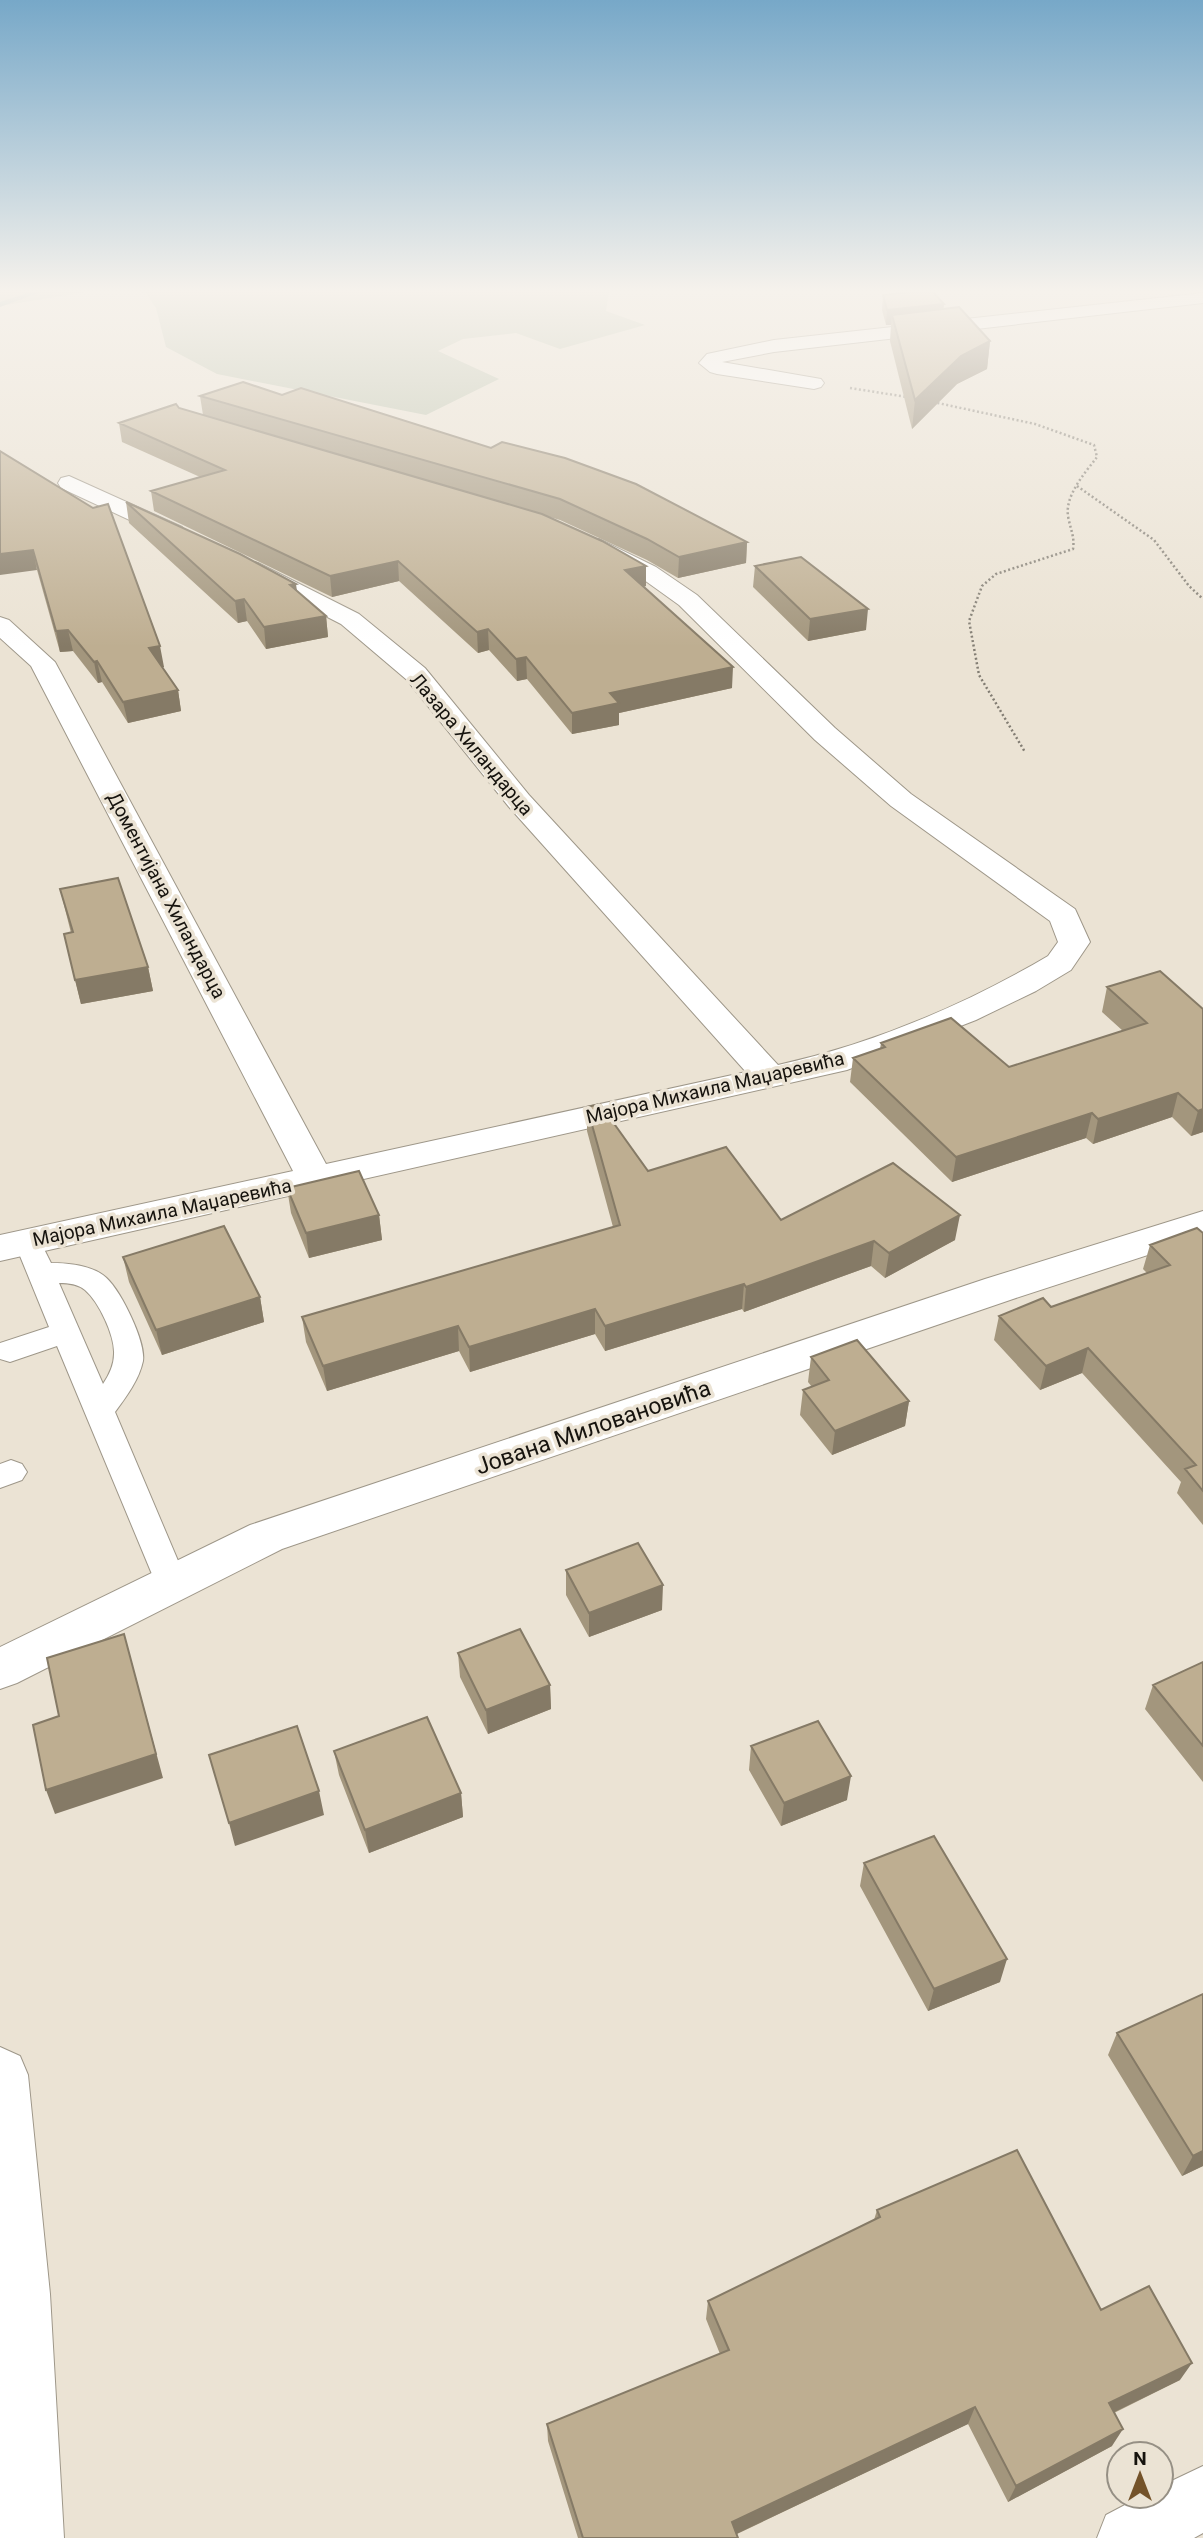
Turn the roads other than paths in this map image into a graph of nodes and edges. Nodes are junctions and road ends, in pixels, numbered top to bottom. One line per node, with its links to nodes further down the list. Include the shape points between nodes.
1 (69, 483): 4 (street, Лазара Хиландарца, via 350,619 416,674 519,801)
2 (575, 536): 4 (street, Мајора Михаила Маџаревића, via 649,572 688,600 825,734 891,791 1064,916 1070,928 1074,942 1060,963 1024,984 964,1013 835,1063)
3 (0, 625): 5 (street, Доментијана Хиландарца, via 42,662)
4 (769, 1076): 5 (street, Мајора Михаила Маџаревића)
5 (316, 1179): 7 (street, Мајора Михаила Маџаревића)
6 (1203, 1224): 11 (street, Јована Миловановића, via 266,1537)
7 (0, 1248)
8 (66, 1332): 9 (lane); 10 (lane); 10 (lane, via 37,1264 96,1282 116,1318 130,1353 121,1383)
9 (10, 1351)
10 (99, 1411): 11 (lane)
11 (171, 1582): 12 (street, Јована Миловановића)
12 (0, 1670)
13 (0, 2075): 15 (street, via 20,2294)
14 (1203, 2498): 16 (street)
15 (32, 2538)
16 (1129, 2538)

